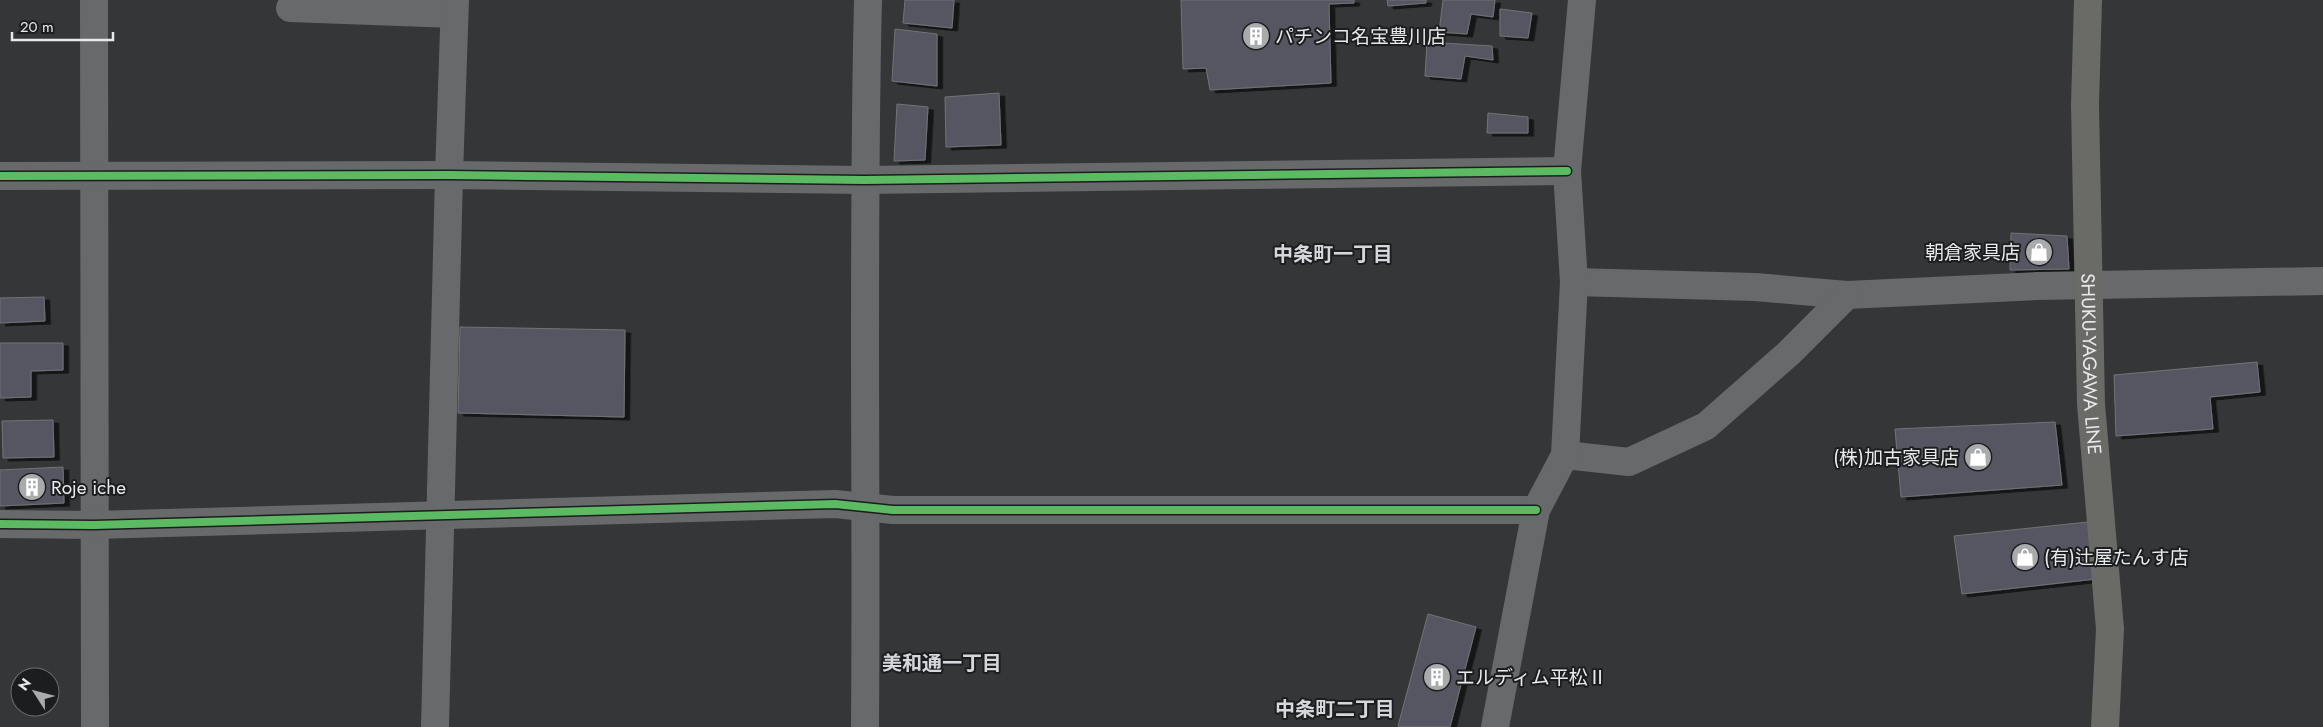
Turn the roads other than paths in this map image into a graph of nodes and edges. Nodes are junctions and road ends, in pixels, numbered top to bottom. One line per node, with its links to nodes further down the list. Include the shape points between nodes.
1 (94, 0): 9 (street)
2 (868, 0): 11 (street)
3 (1582, 0): 7 (street)
4 (2088, 0): 14 (main road, SHUKU-YAGAWA LINE, via 2085,105)
5 (455, 7): 6 (street); 10 (street)
6 (290, 8)
7 (1567, 170): 11 (street); 13 (street)
8 (0, 176): 9 (street)
9 (94, 176): 10 (street); 21 (street)
10 (449, 176): 11 (street); 19 (street)
11 (864, 180): 17 (street)
12 (2323, 281): 14 (street)
13 (1574, 282): 15 (street, via 1755,287); 16 (street)
14 (2088, 286): 15 (street); 26 (main road, SHUKU-YAGAWA LINE, via 2091,404 2110,629)
15 (1847, 295): 16 (street, via 1790,353 1706,426 1629,462)
16 (1565, 455): 18 (street)
17 (867, 507): 18 (street, via 894,510); 19 (street, via 835,504); 24 (street)
18 (1536, 510): 25 (street)
19 (441, 515): 21 (street); 23 (street)
20 (0, 524): 21 (street)
21 (94, 525): 22 (street)
22 (95, 727)
23 (435, 727)
24 (866, 727)
25 (1495, 727)
26 (2105, 727)

